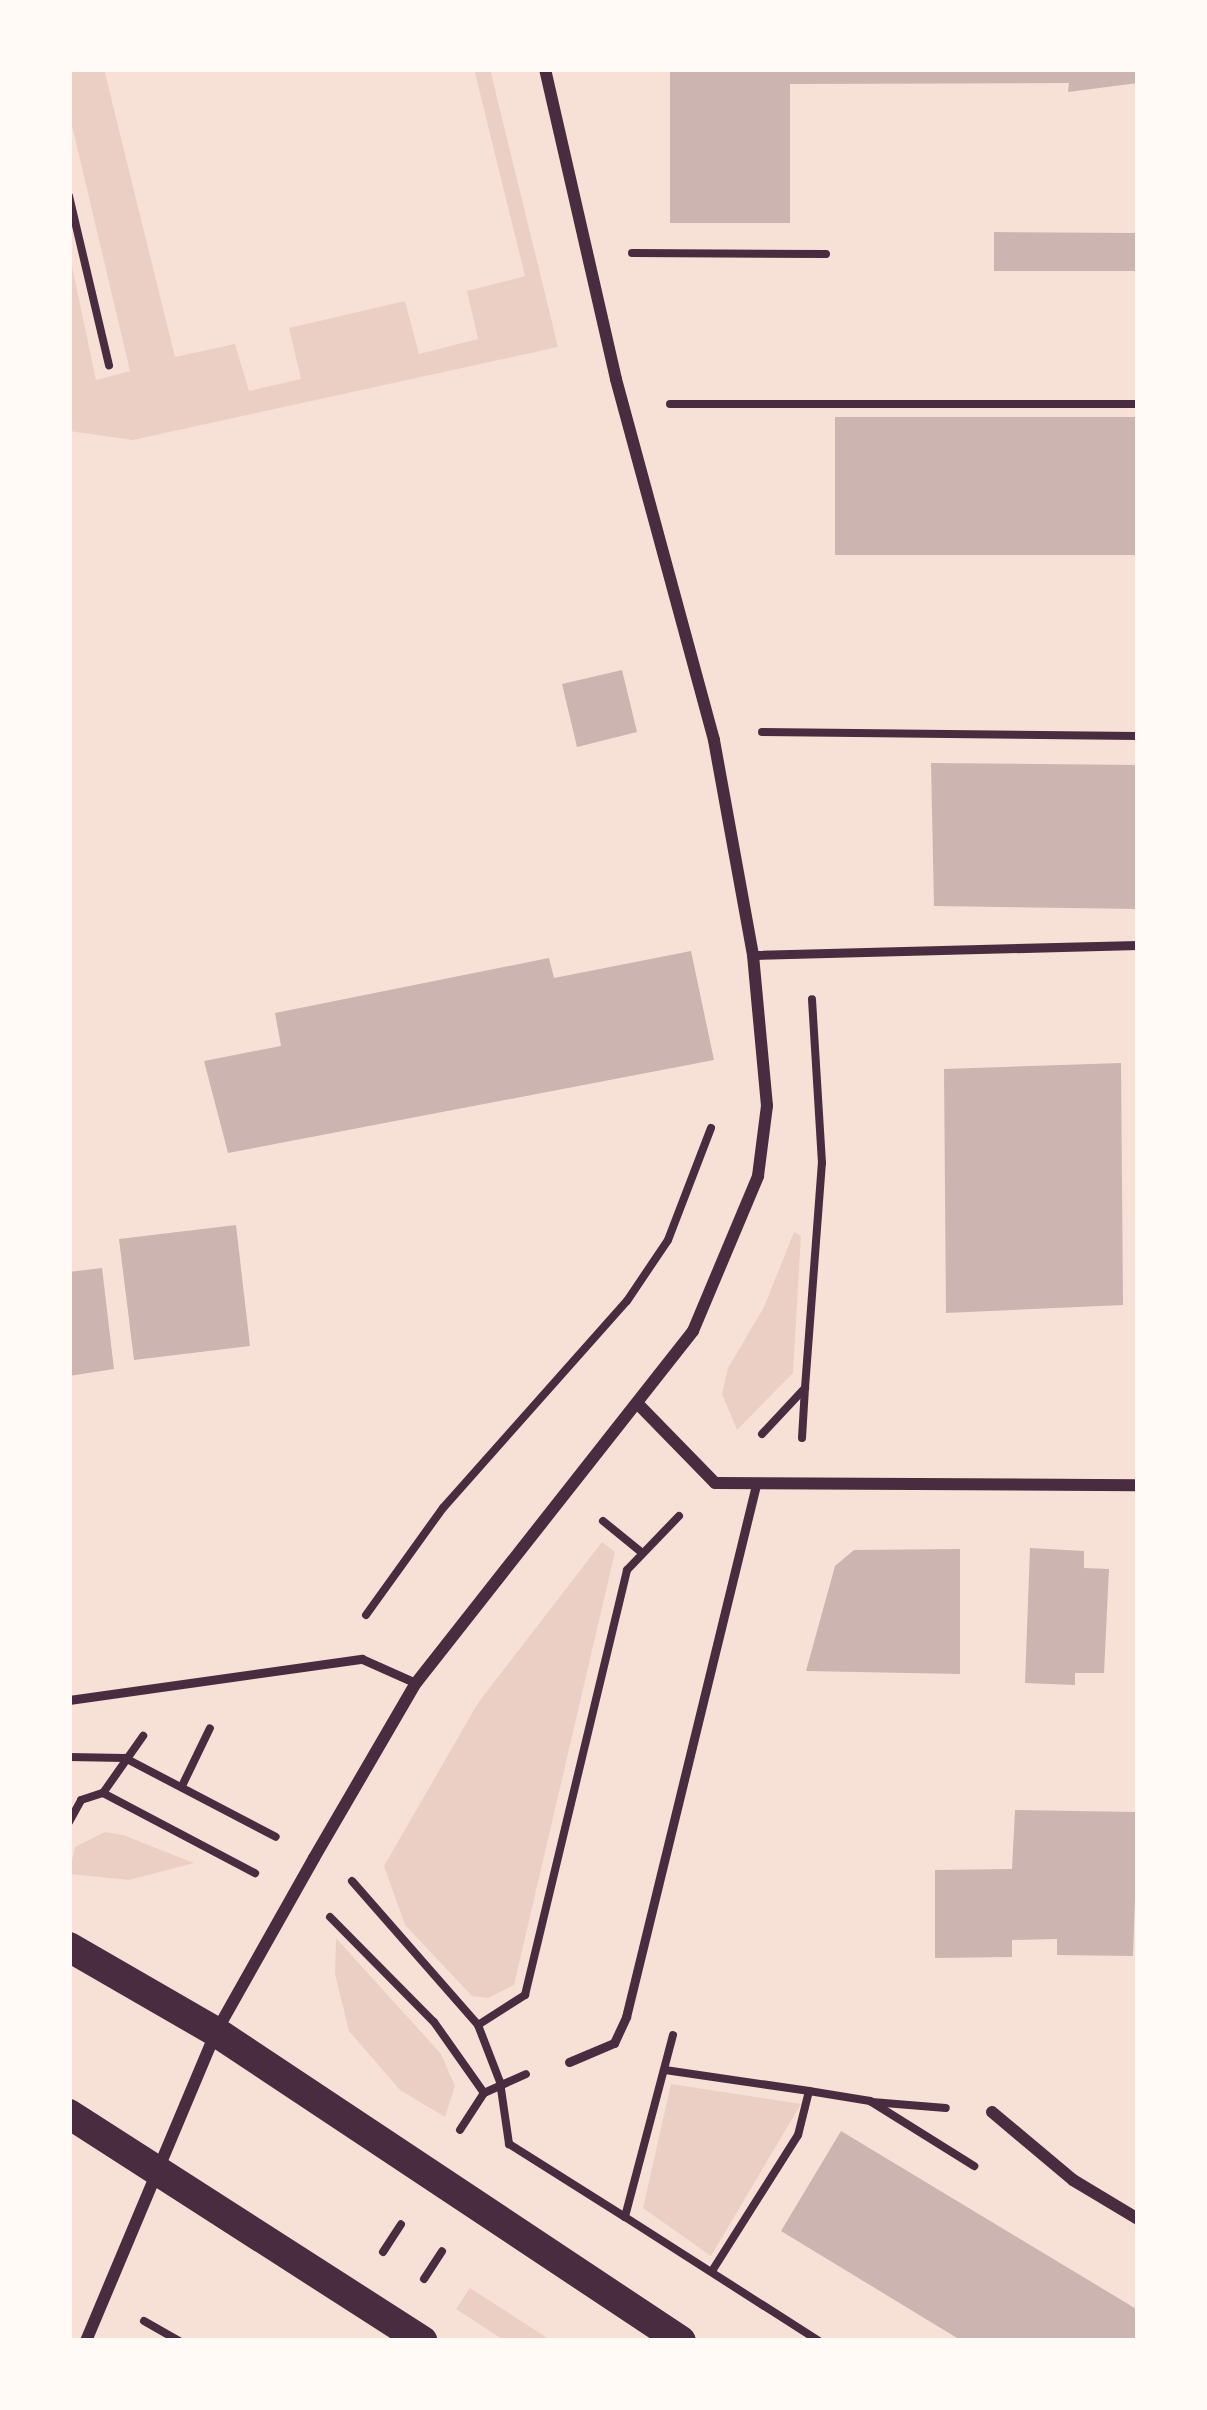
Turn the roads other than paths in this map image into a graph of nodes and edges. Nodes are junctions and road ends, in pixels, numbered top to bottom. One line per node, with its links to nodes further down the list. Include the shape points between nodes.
1 (545, 69): 3 (street, via 616,379 714,740)
2 (1138, 945): 3 (lane)
3 (753, 955): 4 (street, via 767,1106 758,1176 718,1285)
4 (638, 1404): 5 (street, via 715,1484); 7 (street)
5 (756, 1485): 6 (street); 11 (lane, via 626,2017 614,2043)
6 (1138, 1485)
7 (416, 1683): 8 (lane, via 362,1659); 10 (street)
8 (69, 1700)
9 (69, 1947): 10 (main road)
10 (217, 2032): 14 (street); 18 (main road)
11 (569, 2062)
12 (992, 2112): 15 (street, via 1073,2180)
13 (69, 2114): 14 (main road)
14 (160, 2171): 16 (street); 17 (main road)
15 (1138, 2219)
16 (86, 2341)
17 (422, 2341)
18 (681, 2341)

